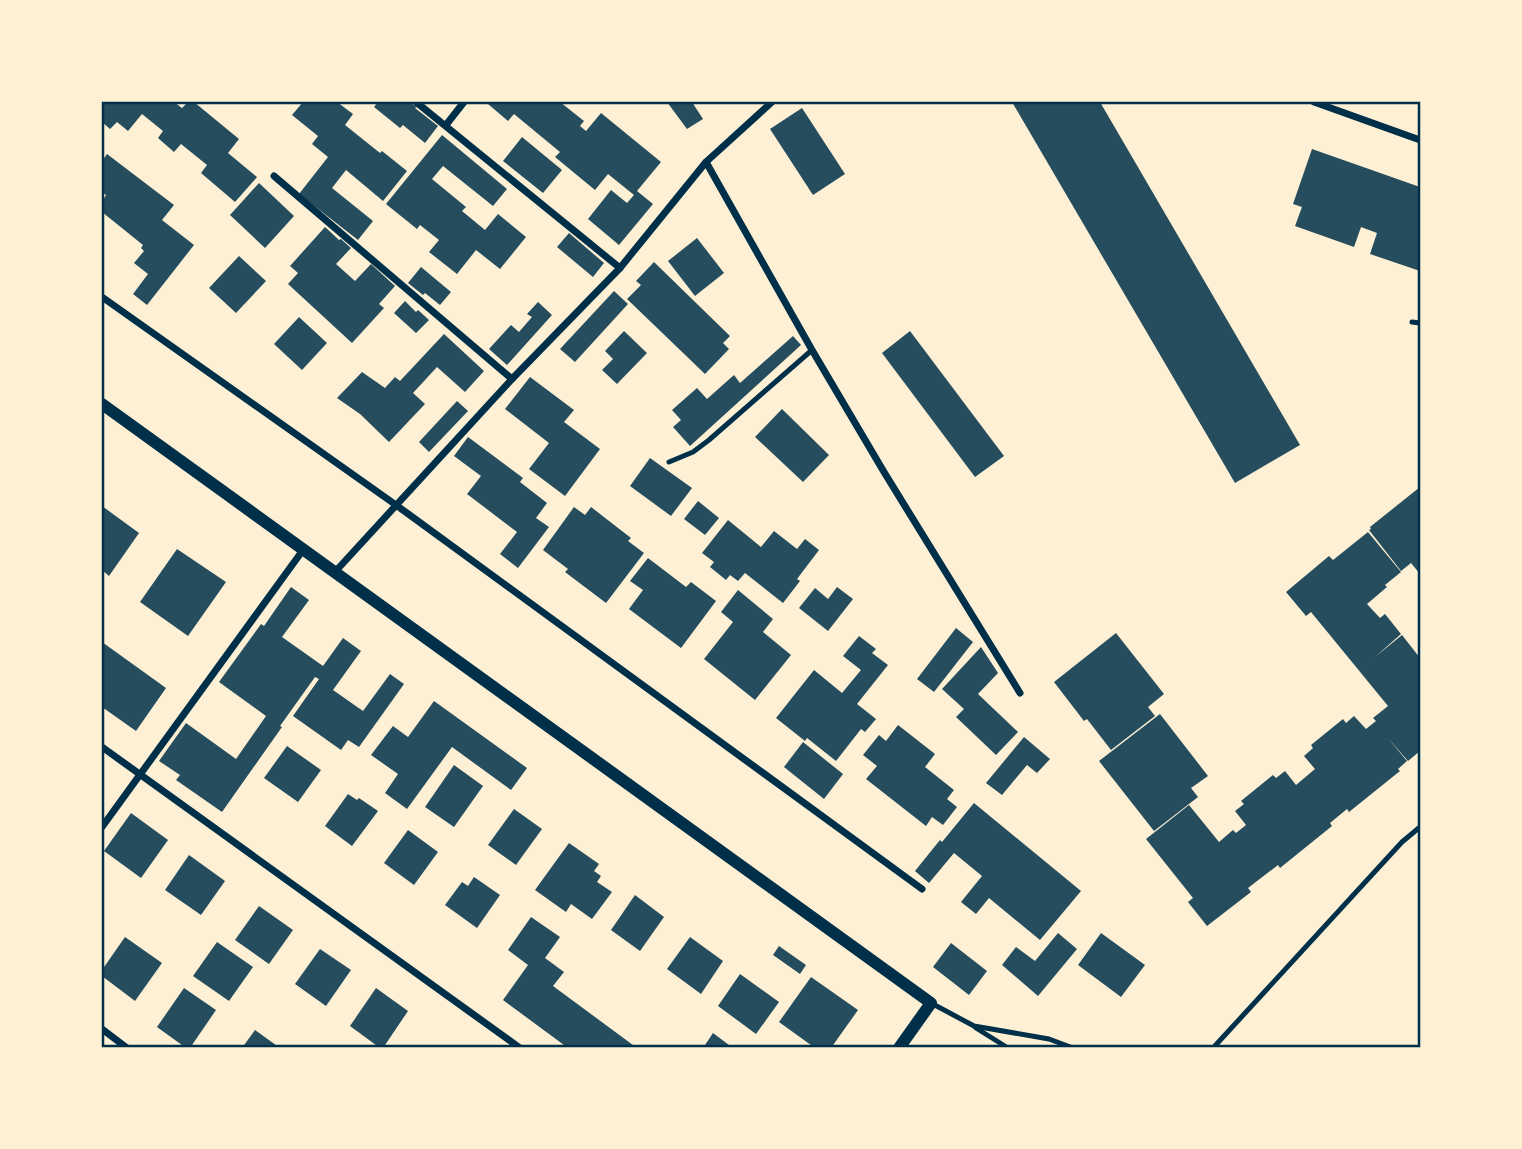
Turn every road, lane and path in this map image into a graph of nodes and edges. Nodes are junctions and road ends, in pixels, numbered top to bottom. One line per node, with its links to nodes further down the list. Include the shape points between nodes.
1 (416, 102): 5 (street)
2 (464, 102): 5 (street)
3 (772, 102): 7 (street)
4 (1314, 102): 6 (street)
5 (446, 125): 9 (street)
6 (1420, 140)
7 (706, 162): 9 (street); 13 (street)
8 (274, 176): 14 (street)
9 (620, 268): 14 (street)
10 (102, 297): 17 (street)
11 (1412, 322): 12 (lane)
12 (1420, 323)
13 (812, 350): 16 (lane, via 709,440); 20 (street)
14 (512, 379): 17 (street)
15 (102, 404): 18 (street)
16 (669, 462)
17 (396, 505): 19 (street); 25 (street)
18 (303, 551): 19 (street); 22 (street)
19 (334, 573): 26 (street)
20 (1020, 693)
21 (102, 747): 22 (street)
22 (139, 774): 23 (street); 30 (street)
23 (102, 827)
24 (1420, 827): 34 (lane)
25 (922, 889)
26 (931, 1003): 27 (lane); 31 (street)
27 (974, 1026): 32 (lane); 33 (lane, via 1049,1039)
28 (102, 1030): 29 (street)
29 (127, 1048)
30 (520, 1048)
31 (898, 1048)
32 (1007, 1048)
33 (1073, 1048)
34 (1213, 1048)

